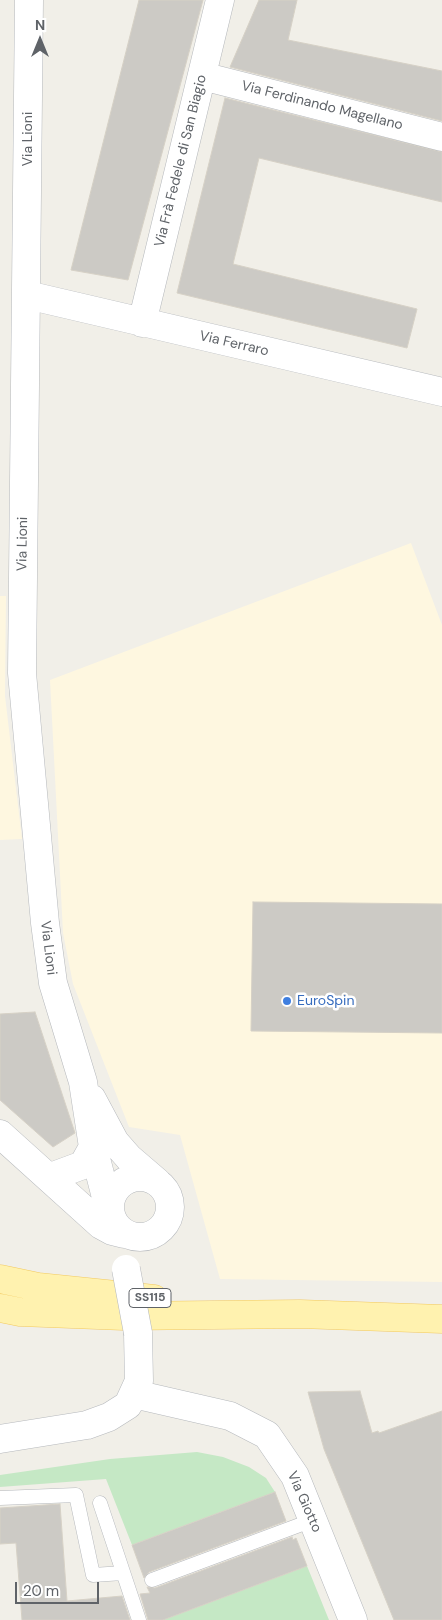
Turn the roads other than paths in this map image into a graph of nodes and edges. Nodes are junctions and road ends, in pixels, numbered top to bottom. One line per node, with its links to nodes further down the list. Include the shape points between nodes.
1 (29, 0): 5 (street, Via Lioni)
2 (220, 0): 3 (street, Via Frà Fedele di San Biagio)
3 (202, 76): 4 (street, Via Ferdinando Magellano); 6 (street, Via Frà Fedele di San Biagio)
4 (442, 136)
5 (26, 295): 6 (street, Via Ferraro); 8 (street, Via Lioni, via 22,673 53,983)
6 (142, 323): 7 (street, Via Ferraro)
7 (442, 392)
8 (83, 1082): 10 (street); 12 (street, via 115,1142)
9 (0, 1134): 11 (street)
10 (93, 1147): 11 (street, via 83,1165); 13 (street)
11 (46, 1171): 13 (street); 13 (street, via 82,1184)
12 (157, 1182): 13 (street, via 140,1177); 14 (street, via 168,1197 169,1215 156,1232)
13 (109, 1200): 14 (street, via 118,1228); 15 (street)
14 (137, 1235): 15 (street, via 138,1243)
15 (126, 1269): 20 (street, bridge, via 138,1333 140,1381)
16 (0, 1279): 18 (main road, SS115, via 38,1287)
17 (0, 1308): 18 (main road, SS115, via 20,1312 124,1316)
18 (300, 1314): 19 (main road, SS115)
19 (442, 1319)
20 (134, 1394): 21 (street, via 128,1405 87,1425); 24 (street, Via Giotto, via 230,1416 267,1435 295,1476)
21 (0, 1439)
22 (0, 1498): 25 (lane, via 76,1495 93,1575)
23 (100, 1503): 25 (lane)
24 (312, 1520): 26 (lane); 28 (street, Via Giotto)
25 (124, 1572): 27 (lane)
26 (152, 1580)
27 (139, 1620)
28 (353, 1620)

